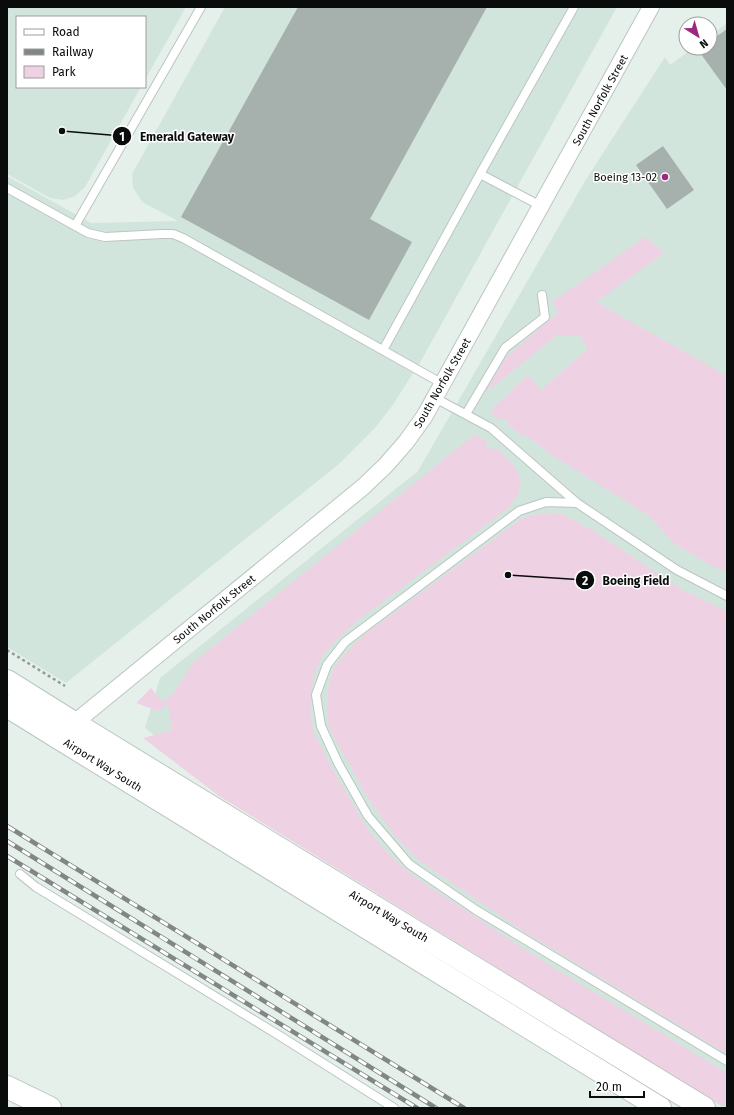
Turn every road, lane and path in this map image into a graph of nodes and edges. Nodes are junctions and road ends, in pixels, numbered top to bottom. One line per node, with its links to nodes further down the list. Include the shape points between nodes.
1 (201, 7): 7 (lane)
2 (574, 7): 4 (lane)
3 (651, 7): 6 (street, South Norfolk Street)
4 (480, 174): 6 (lane); 9 (lane)
5 (7, 188): 7 (lane)
6 (541, 206): 10 (street, South Norfolk Street)
7 (75, 226): 9 (lane, via 88,233 105,237 174,234)
8 (542, 295): 12 (lane, via 544,317 505,348)
9 (383, 350): 10 (lane)
10 (443, 384): 11 (street, South Norfolk Street)
11 (435, 398): 12 (lane); 19 (street, South Norfolk Street, via 406,442 363,487)
12 (466, 414): 13 (lane, via 491,428)
13 (577, 503): 14 (lane, via 677,570); 22 (lane, via 546,502 519,511 345,642 327,665 316,695 321,726 338,763 368,816 409,864 476,910)
14 (727, 596)
15 (7, 650): 17 (path)
16 (7, 681): 19 (main road, Airport Way South)
17 (65, 686)
18 (7, 706): 20 (main road, Airport Way South)
19 (74, 723): 20 (street, South Norfolk Street); 27 (main road, Airport Way South)
20 (57, 737): 26 (main road, Airport Way South)
21 (20, 874): 25 (lane, via 36,887)
22 (727, 1061)
23 (7, 1088): 24 (main road)
24 (50, 1108)
25 (394, 1108)
26 (660, 1108)
27 (704, 1108)

